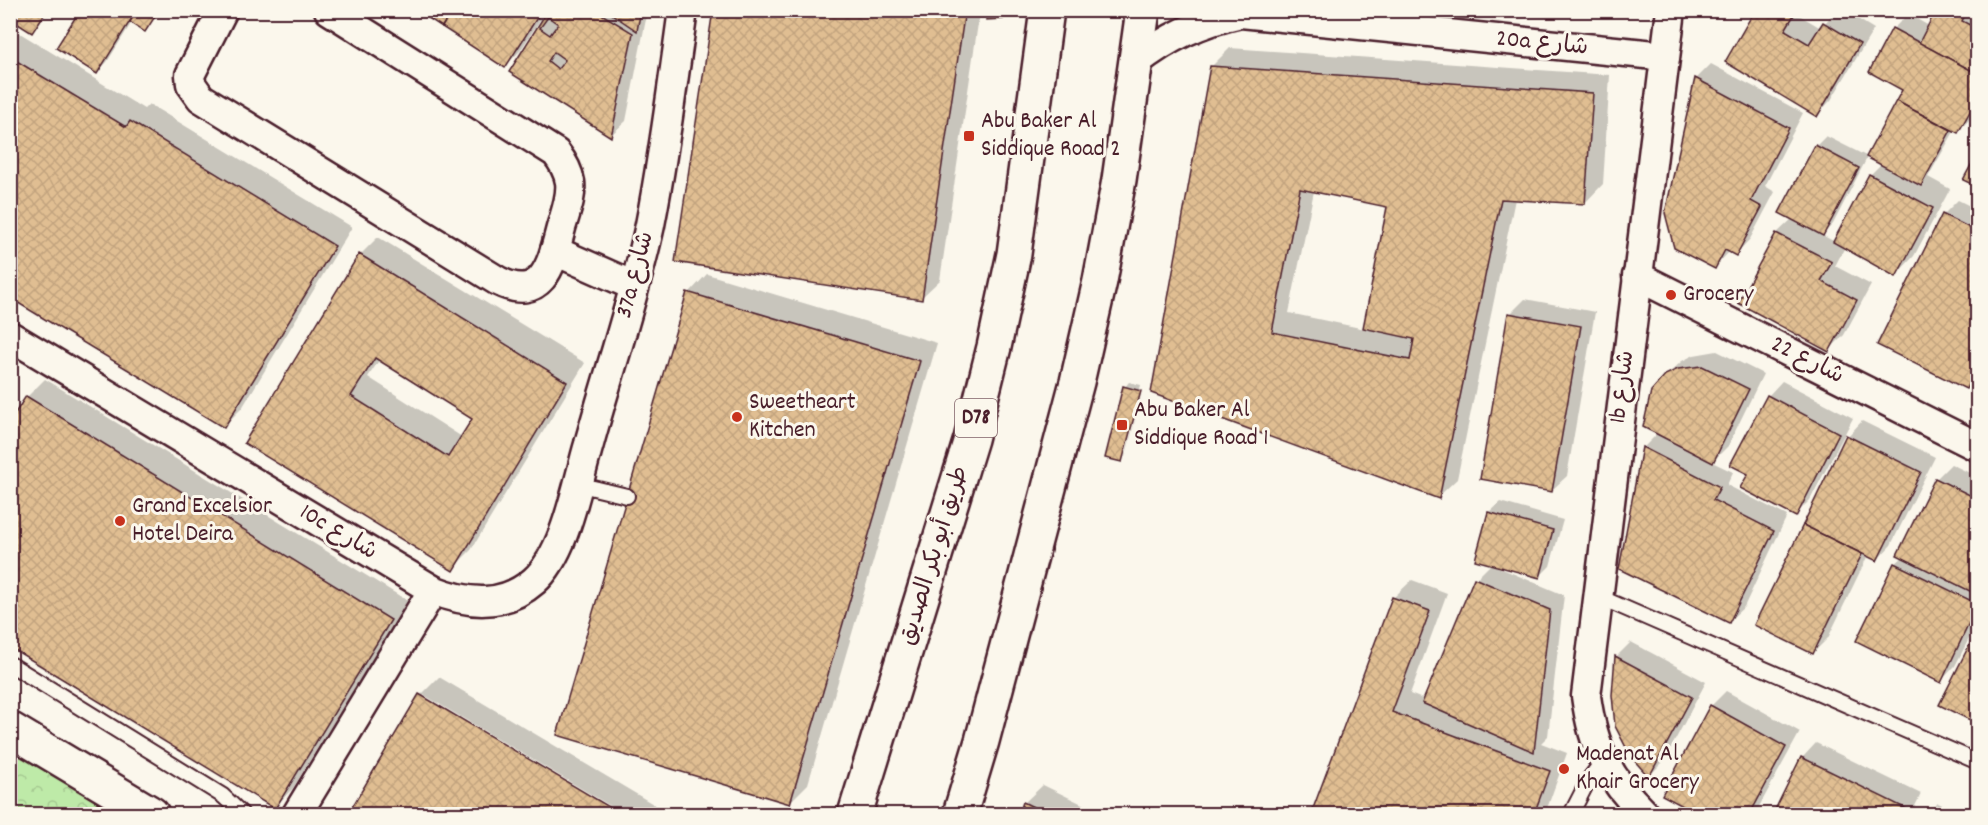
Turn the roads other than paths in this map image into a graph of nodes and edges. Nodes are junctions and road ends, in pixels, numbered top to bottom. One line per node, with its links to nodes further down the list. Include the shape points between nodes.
1 (223, 10): 10 (street, via 190,75 201,98 511,288 525,288 538,282 548,272)
2 (329, 10): 10 (street, via 556,153 570,184)
3 (683, 10): 12 (street, 37a شارع, via 660,169)
4 (1047, 10): 27 (main road, طريق أبو بكر الصديق / D78, via 1014,254 994,347 971,439)
5 (1143, 10): 9 (main road)
6 (1671, 10): 8 (street, 1b شارع)
7 (1239, 12): 8 (street, 20a شارع); 9 (street, 20a شارع, via 1184,30)
8 (1665, 56): 11 (street, 1b شارع)
9 (1135, 63): 28 (main road, via 1119,180 1077,382)
10 (555, 251): 12 (street)
11 (1637, 276): 14 (street, شارع 22); 19 (street, 1b شارع)
12 (634, 286): 15 (street, 37a شارع)
13 (14, 344): 18 (street, 10c شارع)
14 (1977, 447)
15 (577, 484): 16 (lane); 17 (street, 37a شارع)
16 (627, 496)
17 (562, 535): 18 (street, 10c شارع, via 552,560 534,581 512,595 485,602 458,600)
18 (433, 590): 26 (street)
19 (1597, 596): 22 (street, 1b شارع, via 1586,696 1591,729); 23 (lane)
20 (10, 664): 25 (lane, via 223,796)
21 (10, 729): 24 (main road)
22 (1603, 761): 29 (lane); 30 (street, 1b شارع, via 1622,791)
23 (1977, 762)
24 (152, 814)
25 (242, 814)
26 (297, 814)
27 (855, 814)
28 (960, 814)
29 (1571, 814)
30 (1645, 814)

